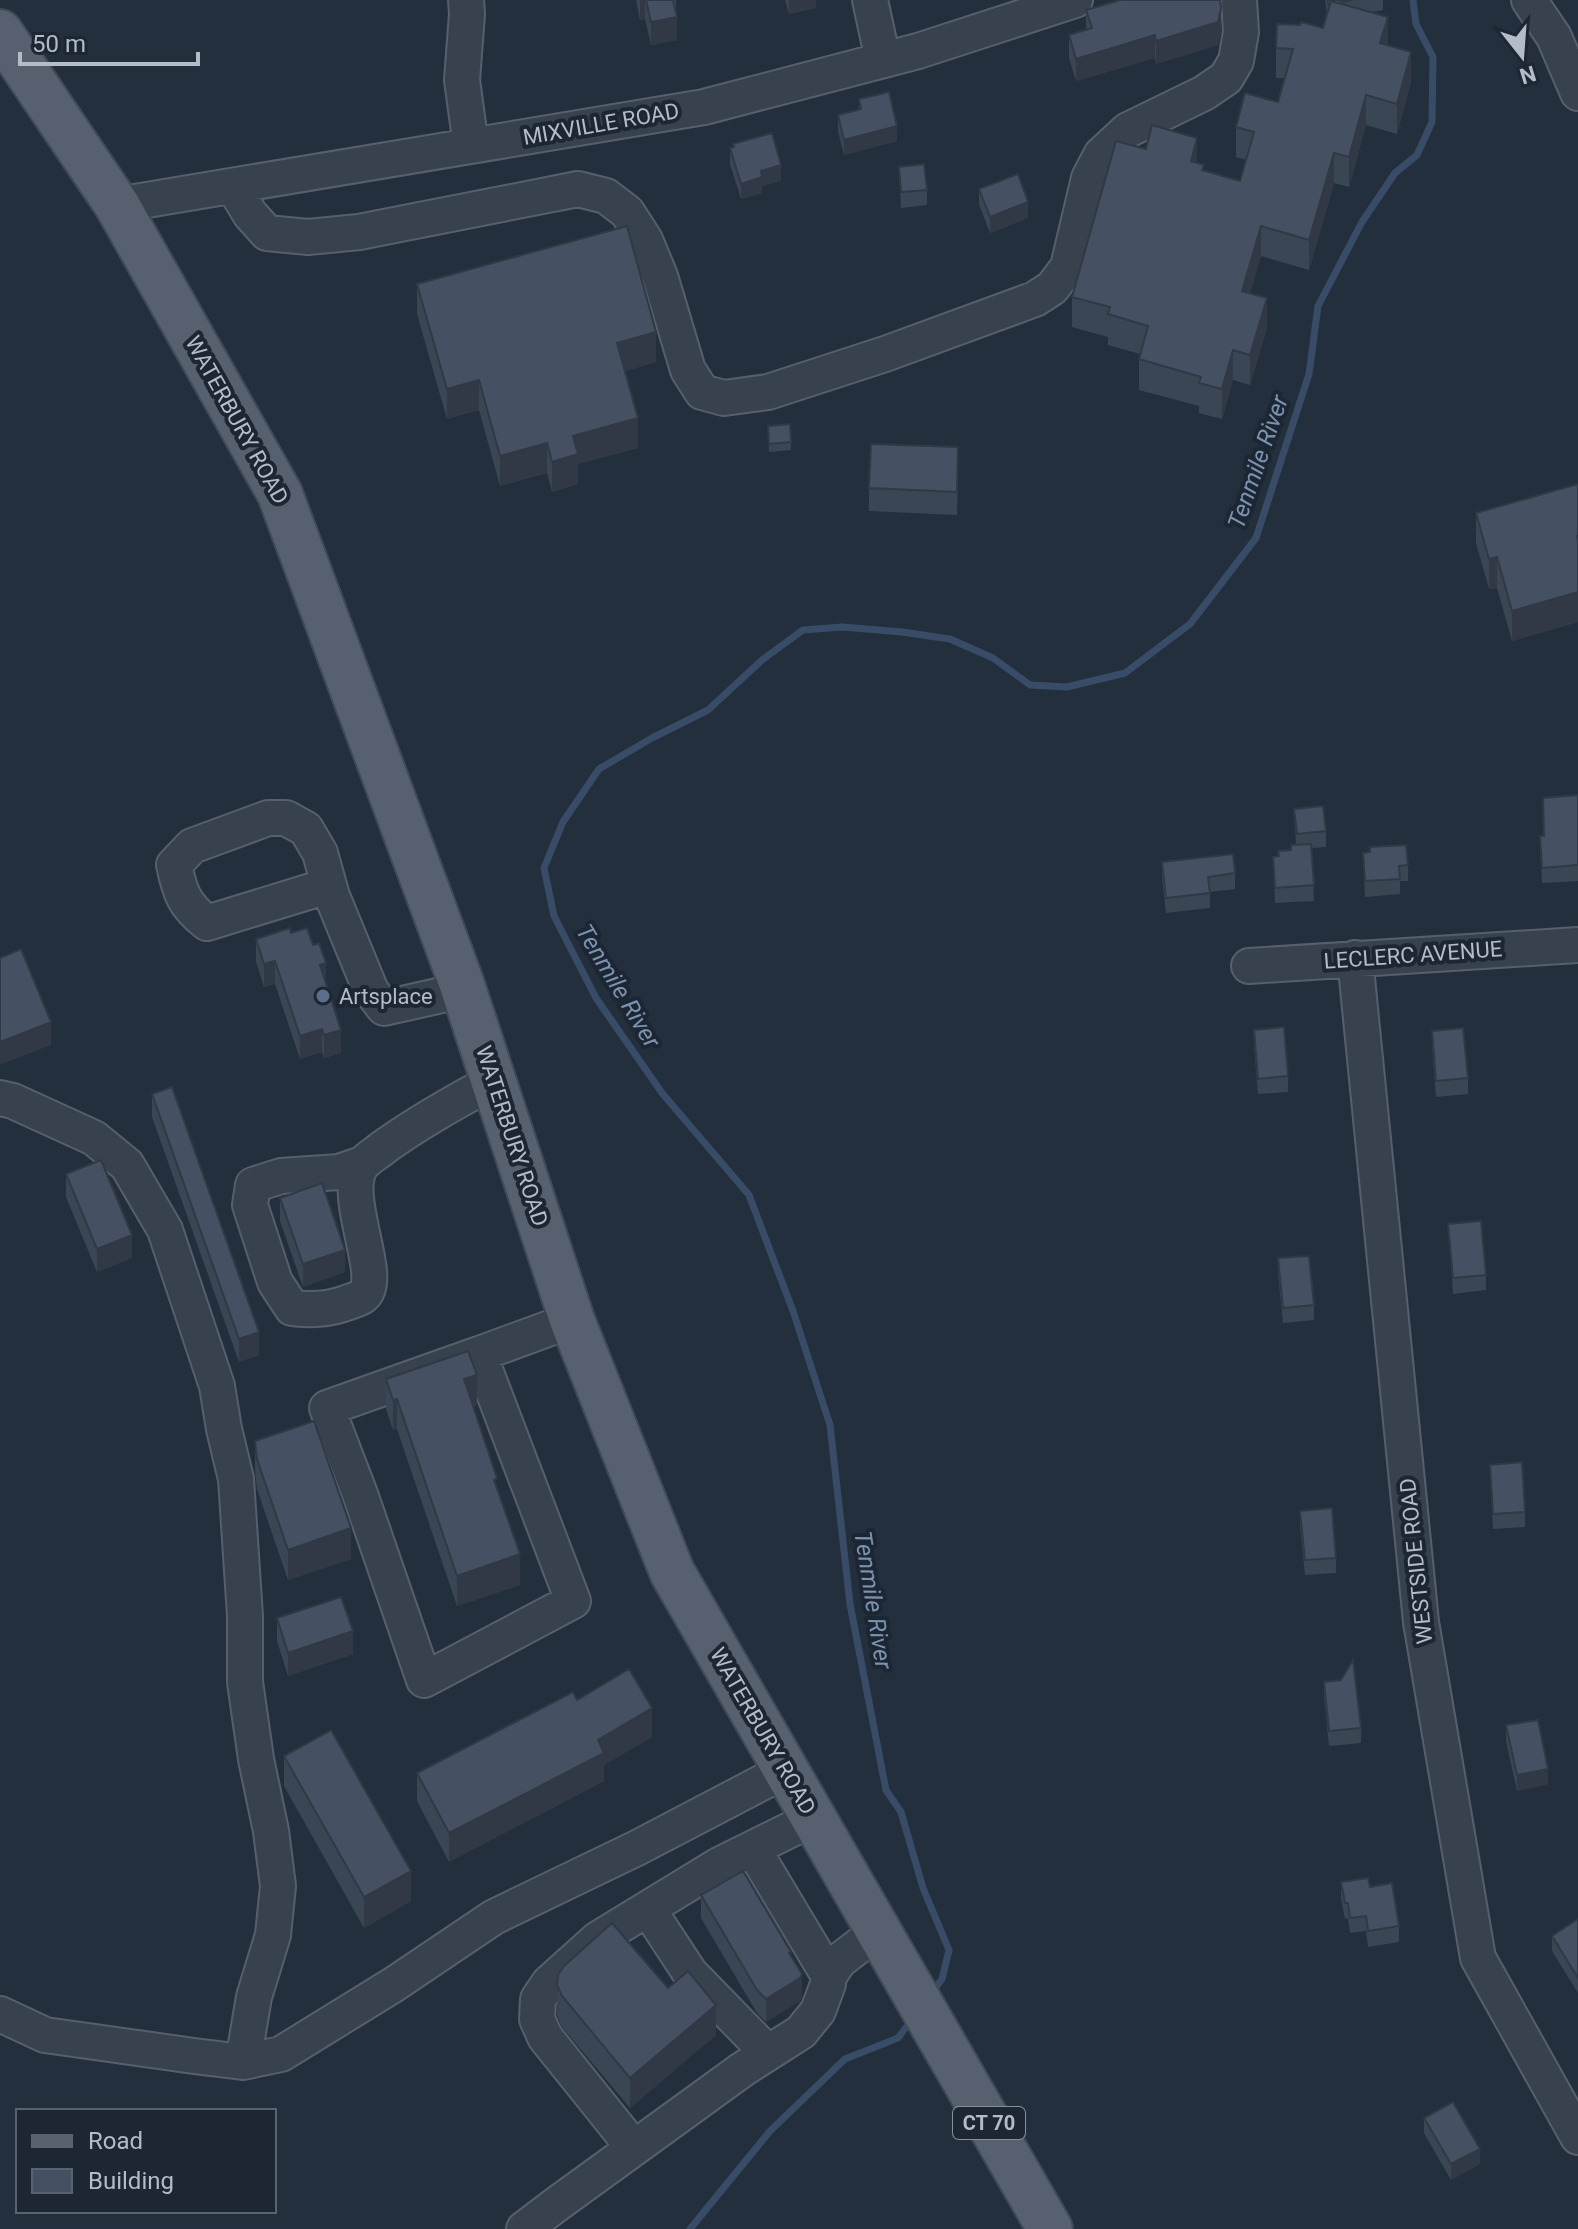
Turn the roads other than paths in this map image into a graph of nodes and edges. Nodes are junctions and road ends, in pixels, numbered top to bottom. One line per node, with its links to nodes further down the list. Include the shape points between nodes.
1 (466, 0): 9 (street, via 462,80)
2 (870, 0): 7 (street)
3 (1075, 0): 7 (street, MIXVILLE ROAD)
4 (1239, 0): 10 (street, via 1241,32 1236,61 1226,78 1128,130 1101,155 1089,178 1068,267 1052,288 1035,299 768,392 724,398 702,392 688,370 645,240 627,212 606,196 578,189 359,232 308,237 267,233)
5 (1529, 0): 8 (street, via 1554,37)
6 (0, 32): 11 (main road, WATERBURY ROAD / CT 70)
7 (883, 60): 9 (street, MIXVILLE ROAD, via 704,107)
8 (1578, 93)
9 (471, 146): 10 (street, MIXVILLE ROAD)
10 (233, 186): 11 (street, MIXVILLE ROAD)
11 (117, 205): 16 (main road, WATERBURY ROAD / CT 70, via 280,494)
12 (332, 896): 16 (street, via 371,991 384,1008)
13 (1578, 945): 14 (street, LECLERC AVENUE)
14 (1355, 958): 15 (street, LECLERC AVENUE); 31 (street, WESTSIDE ROAD, via 1421,1622 1478,1958)
15 (1249, 966)
16 (464, 990): 17 (main road, WATERBURY ROAD / CT 70)
17 (494, 1081): 19 (street, via 438,1111); 20 (main road, WATERBURY ROAD / CT 70)
18 (0, 1098): 30 (street, via 94,1138 127,1165 165,1230 217,1386 236,1479 245,1682 278,1886 273,1935 254,1997)
19 (362, 1164): 19 (street, via 355,1179 355,1200 369,1288 363,1297 335,1307 292,1308 275,1282 250,1205 253,1185)
20 (572, 1320): 21 (street); 22 (main road, WATERBURY ROAD / CT 70, via 672,1572)
21 (479, 1354): 21 (street, via 573,1601 424,1680 327,1408)
22 (786, 1770): 23 (main road, WATERBURY ROAD / CT 70); 30 (street, via 494,1917 281,2054)
23 (814, 1818): 24 (street); 26 (main road, WATERBURY ROAD / CT 70)
24 (753, 1849): 25 (street); 27 (street)
25 (648, 1909): 29 (street, via 690,1973); 32 (street, via 598,1939 549,1983 537,2009 545,2037)
26 (888, 1948): 27 (street, via 839,1961); 34 (main road, WATERBURY ROAD / CT 70)
27 (829, 1976): 29 (street, via 818,2011 801,2032)
28 (0, 2014): 30 (street, via 45,2035)
29 (768, 2053): 32 (street)
30 (243, 2062)
31 (1574, 2119)
32 (634, 2148): 33 (street)
33 (524, 2229)
34 (1050, 2229)

